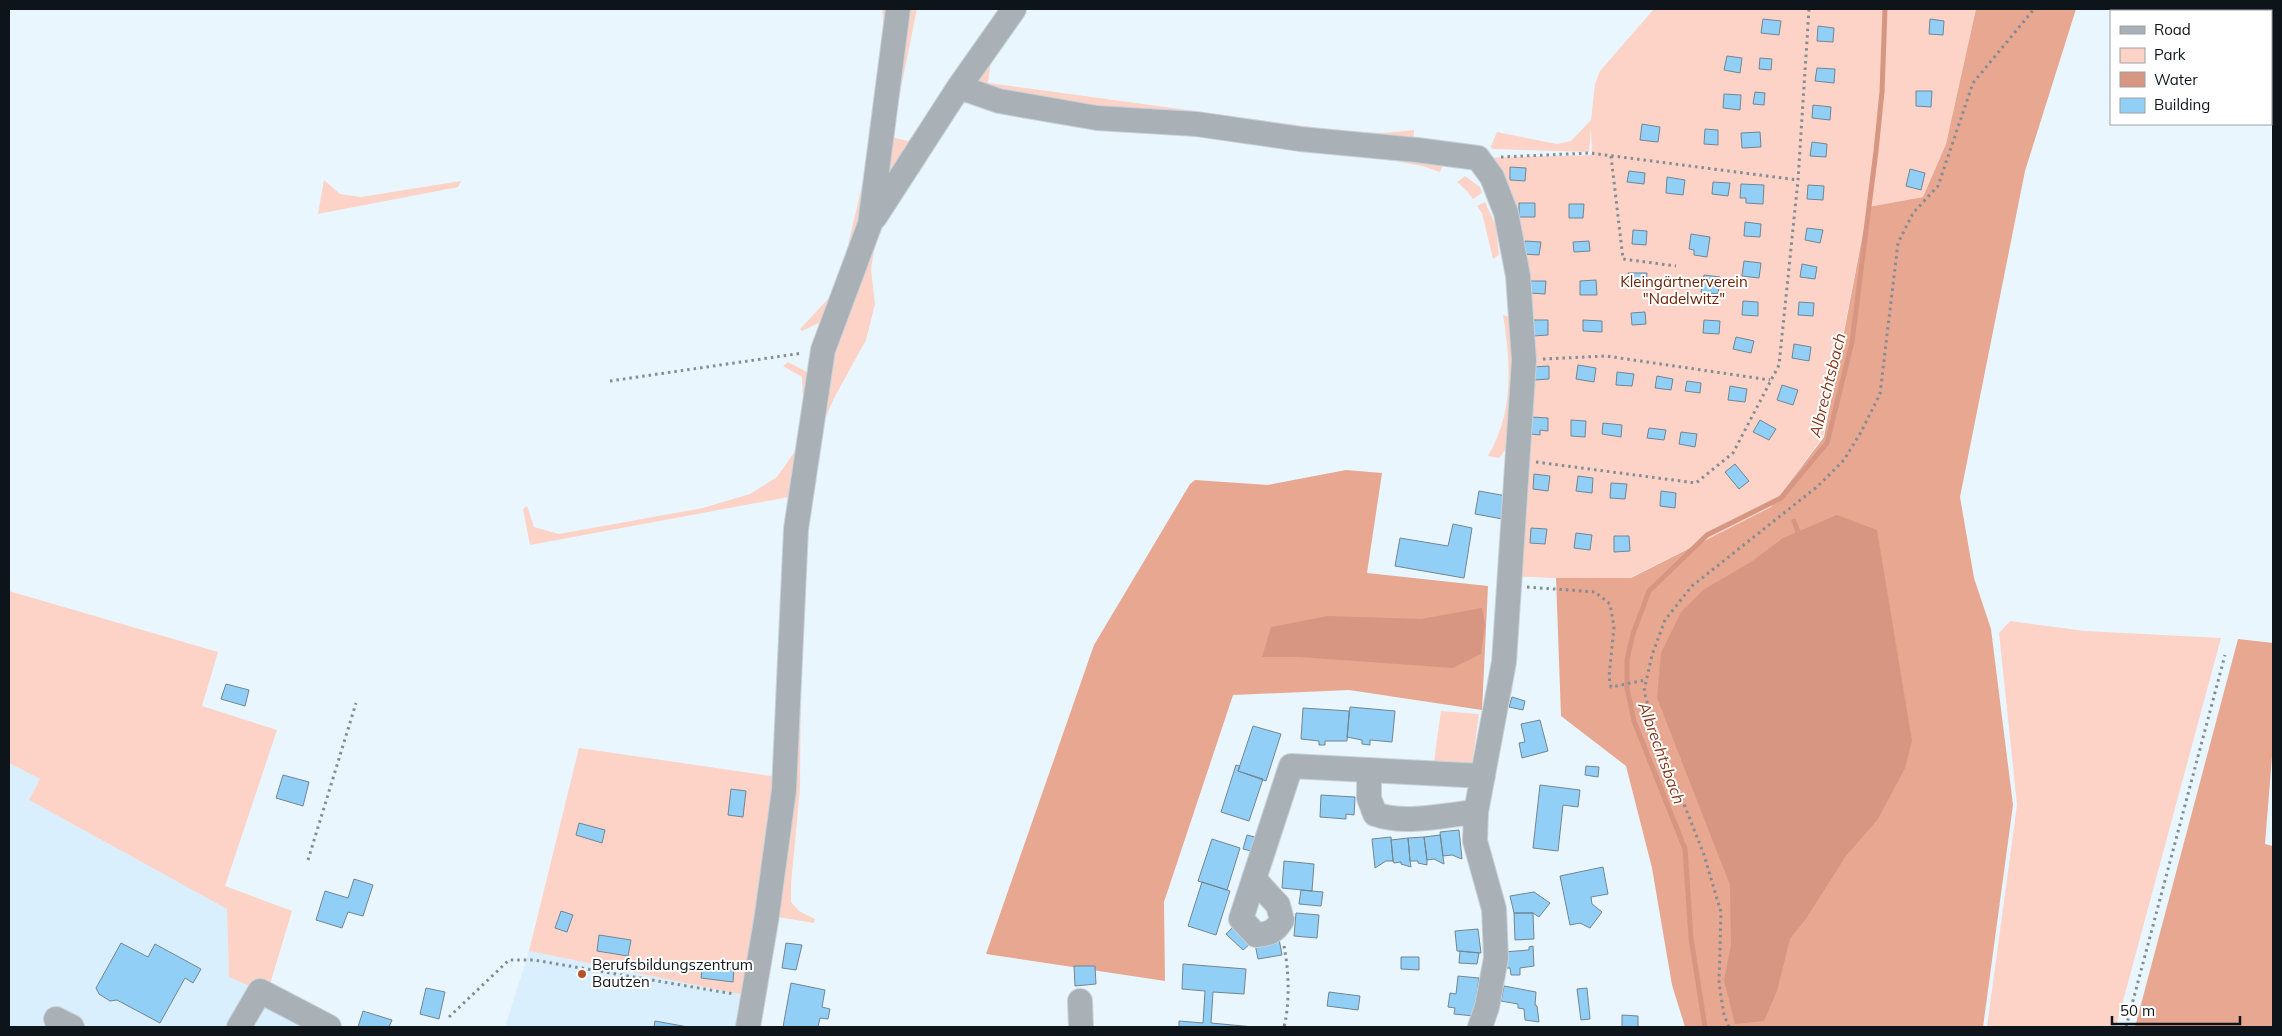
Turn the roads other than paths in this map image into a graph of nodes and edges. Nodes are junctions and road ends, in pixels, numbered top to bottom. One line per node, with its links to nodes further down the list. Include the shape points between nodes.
1 (898, 9): 4 (street)
2 (1014, 9): 3 (street)
3 (960, 87): 4 (street); 6 (street, via 999,101 1097,118 1196,124 1300,140 1478,158 1492,177 1506,213 1518,276 1524,360 1504,662)
4 (870, 224): 12 (street, via 823,350 796,529 785,778)
5 (1369, 770): 6 (street); 7 (street, via 1369,798 1375,814 1404,819); 8 (street, via 1291,766)
6 (1483, 776): 7 (street)
7 (1476, 812): 14 (street, via 1475,841 1494,909 1496,958)
8 (1254, 879): 8 (street, via 1278,905 1282,920 1276,930 1266,934 1256,935 1241,919)
9 (1080, 1001): 13 (street)
10 (239, 1027): 11 (street, via 260,991)
11 (329, 1027)
12 (748, 1027)
13 (1081, 1027)
14 (1480, 1027)

